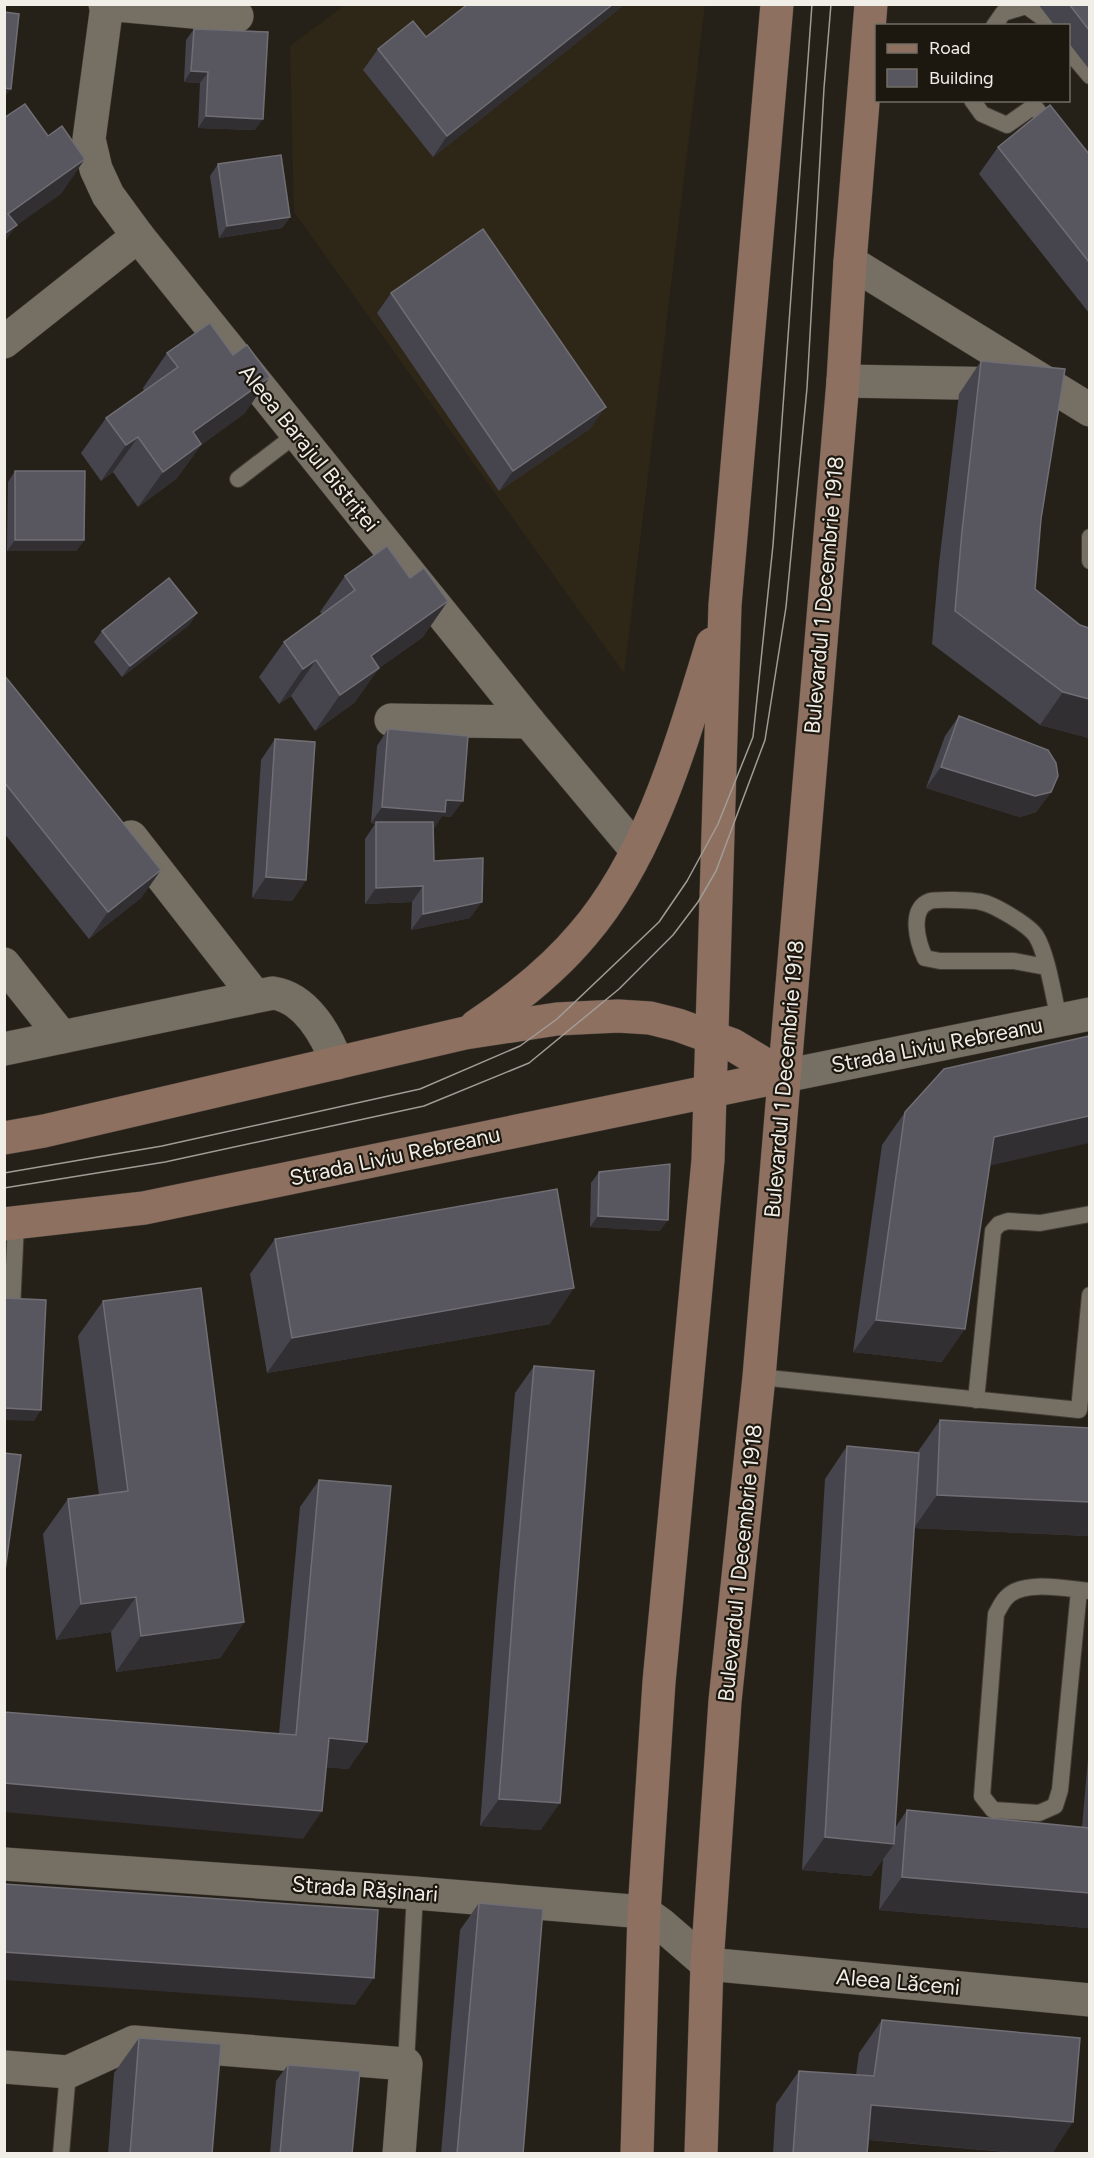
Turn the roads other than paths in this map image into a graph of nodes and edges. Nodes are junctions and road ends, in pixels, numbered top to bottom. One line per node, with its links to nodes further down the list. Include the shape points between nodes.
1 (777, 4): 21 (main road)
2 (871, 4): 12 (main road, Bulevardul 1 Decembrie 1918)
3 (106, 5): 4 (street); 11 (street, Aleea Barajul Bistriței, via 89,139 96,170 108,195)
4 (232, 10)
5 (995, 24): 6 (lane, via 1003,13 1026,6)
6 (1048, 24)
7 (1070, 52): 8 (lane)
8 (1089, 76)
9 (973, 102): 10 (lane, via 982,114 1007,125 1034,106)
10 (1062, 140)
11 (138, 236): 13 (street); 17 (street, Aleea Barajul Bistriței)
12 (850, 262): 14 (main road, Bulevardul 1 Decembrie 1918); 15 (street)
13 (4, 342)
14 (843, 381): 15 (street); 35 (main road, Bulevardul 1 Decembrie 1918)
15 (1050, 384): 16 (street)
16 (1088, 406)
17 (298, 433): 18 (lane); 23 (street, Aleea Barajul Bistriței)
18 (238, 479)
19 (1089, 537): 20 (lane)
20 (1089, 561)
21 (725, 605): 25 (main road, via 674,768); 31 (main road)
22 (391, 720): 23 (street)
23 (529, 722): 25 (street, Aleea Barajul Bistriței)
24 (111, 812): 28 (street)
25 (636, 851): 30 (main road, via 612,895 584,933 551,968 506,1006)
26 (4, 964): 32 (street)
27 (1046, 967): 27 (lane, via 1036,936 982,902 931,901 920,909 916,922 919,945 926,958 1014,961); 29 (lane)
28 (255, 996): 32 (street); 34 (street, via 273,993 295,1002 320,1028)
29 (1074, 1017): 35 (street, Strada Liviu Rebreanu)
30 (465, 1033): 31 (main road, via 557,1018 618,1016 650,1018); 34 (main road)
31 (711, 1036): 35 (main road); 36 (main road)
32 (62, 1037): 33 (street)
33 (4, 1049)
34 (338, 1063): 37 (main road)
35 (784, 1076): 36 (main road, Strada Liviu Rebreanu); 42 (main road, Bulevardul 1 Decembrie 1918)
36 (710, 1091): 39 (main road, Strada Liviu Rebreanu, via 144,1209); 47 (main road, via 707,1171 659,1682)
37 (4, 1138)
38 (1089, 1214): 43 (lane, via 1040,1223 1008,1221 993,1231)
39 (10, 1223): 41 (lane)
40 (1089, 1295): 43 (lane, via 1079,1410)
41 (12, 1310)
42 (759, 1377): 43 (lane); 48 (main road, Bulevardul 1 Decembrie 1918, via 725,1701)
43 (976, 1400)
44 (1084, 1591): 44 (lane, via 1028,1586 1007,1596 996,1614 982,1796 993,1810 1039,1813 1055,1806)
45 (4, 1864): 46 (street, Strada Rășinari)
46 (415, 1893): 47 (street, Strada Rășinari); 50 (lane)
47 (644, 1912): 48 (street); 55 (main road)
48 (707, 1964): 49 (street, Aleea Lăceni); 56 (main road, Bulevardul 1 Decembrie 1918)
49 (1089, 2000)
50 (406, 2064): 52 (street, via 134,2042); 54 (street)
51 (4, 2067): 52 (street)
52 (68, 2072): 53 (lane)
53 (61, 2154)
54 (399, 2154)
55 (637, 2154)
56 (701, 2154)

